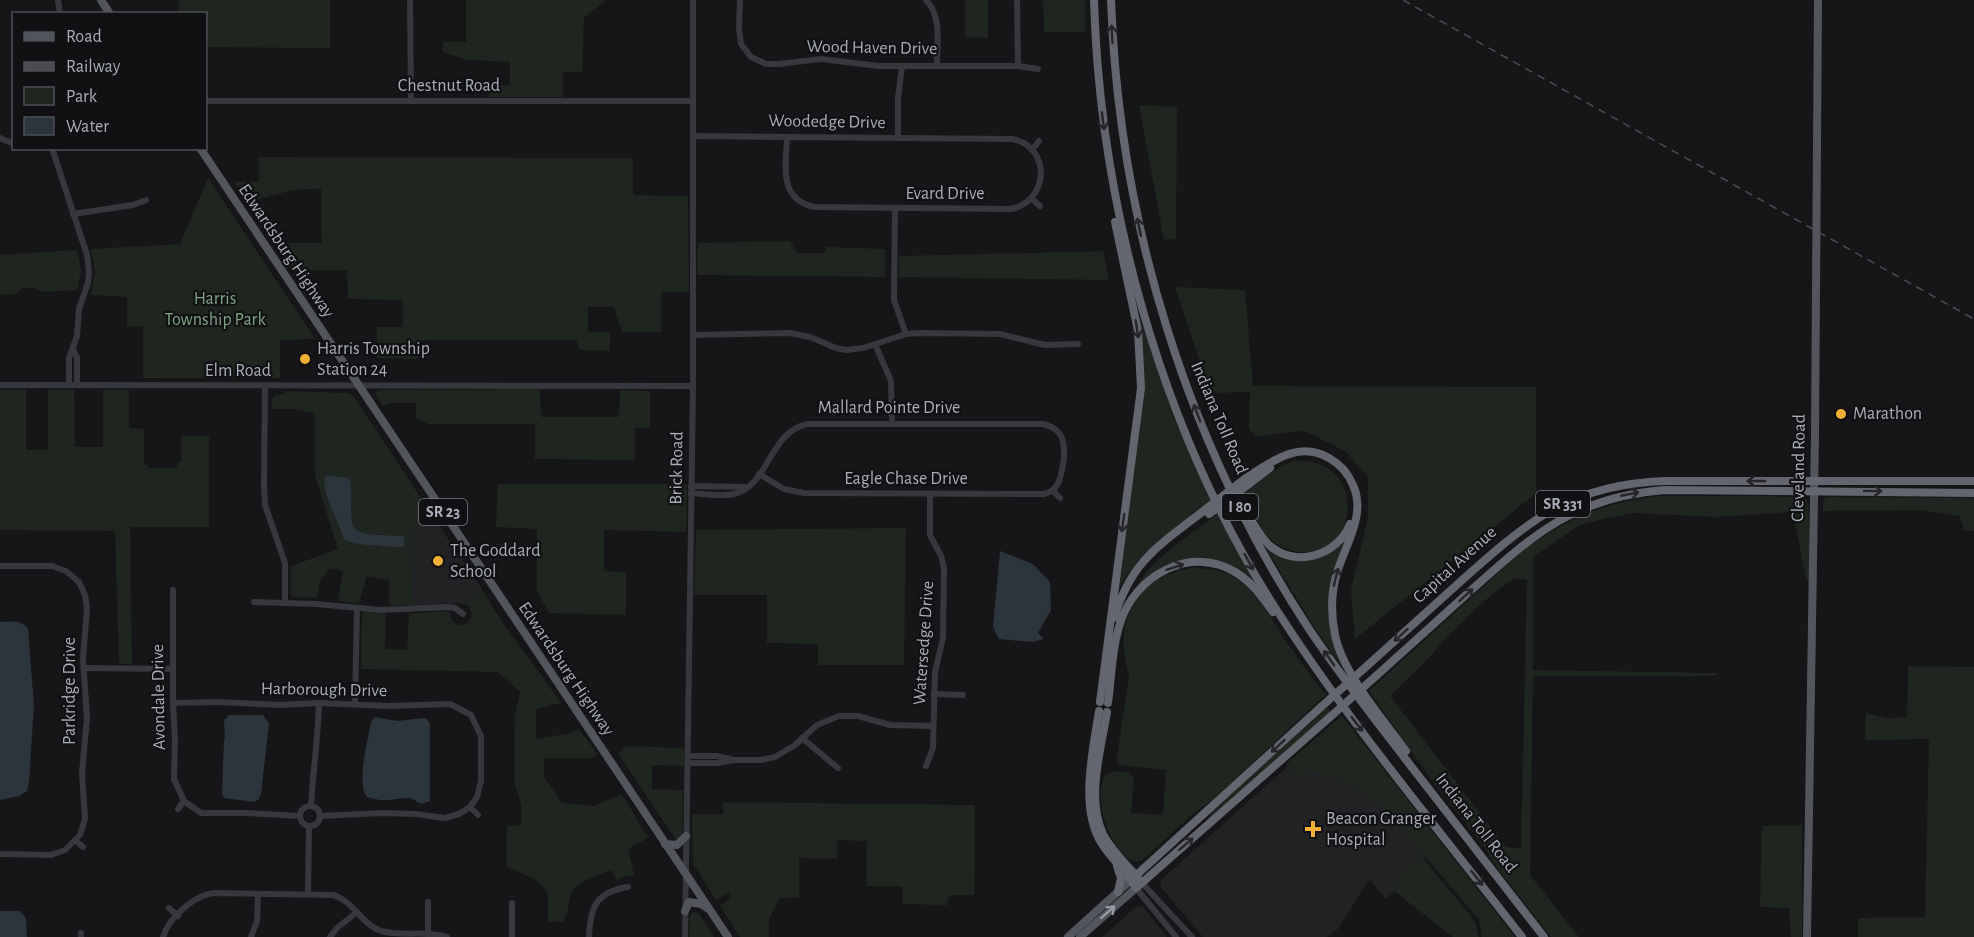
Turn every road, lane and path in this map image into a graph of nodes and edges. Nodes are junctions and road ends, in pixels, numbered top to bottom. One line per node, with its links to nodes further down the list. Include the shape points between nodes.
1 (410, 0): 16 (street)
2 (693, 0): 17 (street, Brick Road)
3 (740, 0): 9 (street, via 740,39)
4 (926, 0): 11 (street, via 936,18)
5 (1017, 0): 13 (street)
6 (1094, 0): 22 (highway, Indiana Toll Road / I 80, one-way to 22)
7 (1111, 0): 45 (highway, Indiana Toll Road / I 80, one-way to 7, via 1169,337 1140,233 1119,114)
8 (1818, 0): 49 (main road, Cleveland Road)
9 (751, 57): 10 (street); 12 (street, Wood Haven Drive, via 773,64 821,59)
10 (747, 64)
11 (937, 65): 12 (street, Wood Haven Drive); 13 (street, Wood Haven Drive)
12 (902, 66): 20 (street)
13 (1018, 66): 14 (street, Wood Haven Drive)
14 (1038, 69)
15 (207, 101): 16 (street, Chestnut Road)
16 (411, 101): 17 (street, Chestnut Road)
17 (693, 101): 18 (street, Brick Road)
18 (693, 136): 19 (street, Woodedge Drive); 32 (street, Brick Road)
19 (787, 137): 20 (street, Woodedge Drive); 29 (street, Evard Drive, via 787,183 791,194 803,204 820,208)
20 (898, 138): 25 (street, Woodedge Drive, via 1011,139)
21 (1039, 141): 25 (street)
22 (1107, 147): 63 (highway, one-way to 63, via 1109,185 1138,331 1141,368); 66 (highway, Indiana Toll Road / I 80, one-way to 66, via 1138,295 1183,425 1246,556)
23 (53, 150): 30 (street)
24 (201, 150): 40 (main road, Edwardsburg Highway / SR 23)
25 (1032, 150): 26 (street, via 1040,174)
26 (1032, 199): 28 (street); 29 (street, Evard Drive, via 1011,209)
27 (146, 200): 30 (street)
28 (1040, 206)
29 (895, 208): 31 (street, via 894,300)
30 (73, 214): 35 (street, via 89,272)
31 (906, 334): 33 (street); 34 (street, via 1000,334 1045,345)
32 (693, 335): 33 (street, via 790,333 846,350); 41 (street, Brick Road)
33 (875, 344): 42 (street, via 891,381)
34 (1078, 344)
35 (74, 349): 37 (street, via 69,358); 38 (street)
36 (0, 385): 37 (street, Elm Road)
37 (69, 385): 38 (street, Elm Road)
38 (77, 385): 39 (street, Elm Road)
39 (265, 386): 40 (street, Elm Road); 59 (street, via 265,505 285,563)
40 (358, 386): 41 (street, Elm Road); 91 (main road, Edwardsburg Highway / SR 23)
41 (693, 386): 51 (street, Brick Road)
42 (892, 423): 44 (street, Mallard Pointe Drive, via 1043,424); 46 (street, Mallard Pointe Drive, via 812,423 796,427 782,438)
43 (1066, 428): 44 (street)
44 (1060, 434): 50 (street, via 1065,448)
45 (1210, 446): 47 (highway, via 1259,533 1283,553 1314,556 1328,551 1348,530 1352,518 1351,490 1337,469 1323,460 1311,456 1288,458); 80 (highway, Indiana Toll Road / I 80, one-way to 45, via 1308,627 1256,541)
46 (759, 474): 51 (street, Mallard Pointe Drive, via 736,493); 53 (street, Eagle Chase Drive, via 799,493)
47 (1247, 481): 55 (highway, bridge); 80 (highway, one-way to 47, via 1422,773 1356,681 1335,637 1332,596 1358,507 1350,478 1341,465 1328,457 1302,451 1278,457)
48 (1974, 481): 49 (highway, Capital Avenue / SR 331)
49 (1814, 486): 52 (highway, Capital Avenue / SR 331, one-way to 52); 96 (highway, Capital Avenue / SR 331, one-way to 49, bridge, via 1548,527 1576,511 1653,491); 96 (highway, Capital Avenue / SR 331, one-way to 96, bridge, via 1652,481 1612,487 1571,500 1542,515 1516,533 1321,707); 123 (main road, Cleveland Road)
50 (1054, 489): 53 (street, Eagle Chase Drive, via 1044,494); 54 (street)
51 (691, 490): 77 (street, Brick Road)
52 (1974, 493)
53 (930, 494): 67 (street, Watersedge Drive, via 930,535 944,568 943,638)
54 (1060, 498)
55 (1207, 512): 62 (highway, via 1146,564 1131,585); 63 (highway, via 1156,547 1133,572)
56 (0, 566): 64 (street, Parkridge Drive, via 52,566 77,576 87,601)
57 (173, 590): 65 (street, Avondale Drive)
58 (254, 602): 59 (street)
59 (285, 602): 60 (street)
60 (357, 608): 61 (street, via 448,607); 71 (street)
61 (463, 614)
62 (1117, 632): 66 (highway, one-way to 66, via 1133,597 1157,573 1187,563 1220,566 1248,581 1299,651); 72 (highway)
63 (1109, 637): 72 (highway)
64 (84, 668): 65 (street); 90 (street, Parkridge Drive, via 87,718 82,773 86,810)
65 (173, 669): 69 (street, Avondale Drive)
66 (1318, 670): 121 (highway, Indiana Toll Road / I 80, one-way to 121)
67 (934, 694): 68 (street); 75 (street, Watersedge Drive)
68 (963, 695)
69 (173, 703): 70 (street, Harborough Drive); 81 (street, Avondale Drive, via 174,779)
70 (320, 703): 71 (street, Harborough Drive); 82 (street)
71 (355, 704): 74 (street, Harborough Drive, via 450,704)
72 (1103, 707): 94 (highway, via 1089,788 1090,809 1098,837); 96 (highway, via 1095,789 1097,815 1106,840)
73 (478, 710): 74 (street)
74 (471, 715): 83 (street, via 481,736 481,780)
75 (933, 726): 76 (street, via 890,725 858,716 839,716 817,724); 78 (street, Watersedge Drive, via 933,748)
76 (802, 738): 77 (street, via 790,749 761,760 717,756); 79 (street)
77 (688, 759): 89 (street, Brick Road)
78 (926, 766)
79 (838, 768)
80 (1433, 795): 122 (highway, Indiana Toll Road / I 80)
81 (183, 801): 84 (street); 86 (street, via 201,813)
82 (311, 806): 86 (street, via 303,809); 87 (street)
83 (470, 807): 85 (street); 87 (street, via 445,818 383,813)
84 (178, 809)
85 (478, 815)
86 (300, 816): 88 (street)
87 (321, 816): 88 (street, via 318,824)
88 (309, 827): 100 (street)
89 (686, 836): 91 (main road, via 677,845); 95 (street, Brick Road)
90 (76, 841): 92 (street); 93 (street, via 51,855)
91 (664, 844): 95 (main road, Edwardsburg Highway / SR 23)
92 (83, 847)
93 (0, 854)
94 (1111, 856): 96 (highway); 98 (highway, via 1121,878)
95 (686, 875): 104 (main road, Edwardsburg Highway / SR 23); 105 (street, Brick Road)
96 (1136, 882): 98 (main road, Capital Avenue / SR 331); 118 (main road, Capital Avenue / SR 331, one-way to 96); 119 (street); 120 (street)
97 (628, 886): 114 (street, via 608,892 596,903)
98 (1118, 892): 117 (main road, Capital Avenue / SR 331)
99 (258, 894): 100 (street); 107 (street, via 207,894); 110 (street, via 257,921)
100 (308, 894): 106 (street, via 339,897)
101 (428, 902): 108 (street)
102 (512, 903): 113 (street)
103 (169, 908): 107 (street)
104 (709, 909): 105 (main road, via 694,902 687,904); 116 (main road, Edwardsburg Highway / SR 23)
105 (685, 910): 115 (street, Brick Road)
106 (357, 912): 108 (street, via 383,932); 111 (street)
107 (178, 916): 109 (street)
108 (428, 934): 112 (street)
109 (163, 937)
110 (251, 937)
111 (330, 937)
112 (447, 937)
113 (512, 937)
114 (589, 937)
115 (685, 937)
116 (728, 937)
117 (1068, 937)
118 (1080, 937)
119 (1176, 937)
120 (1192, 937)
121 (1522, 937)
122 (1544, 937)
123 (1807, 937)

